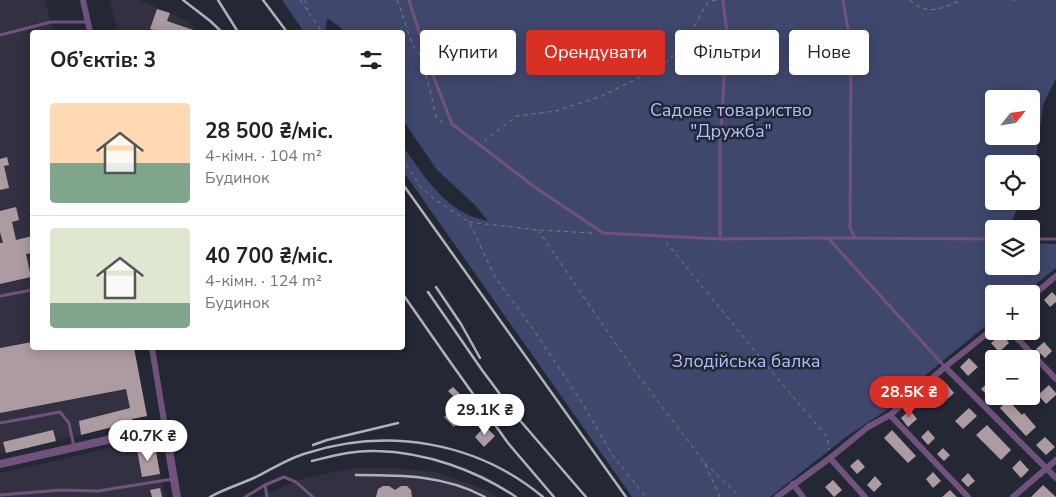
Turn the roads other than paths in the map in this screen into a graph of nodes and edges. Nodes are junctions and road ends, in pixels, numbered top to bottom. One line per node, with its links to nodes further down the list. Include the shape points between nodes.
1 (83, 0): 5 (street)
2 (409, 0): 10 (lane, via 452,124 536,188 603,233)
3 (723, 0): 10 (lane, via 727,33 720,144)
4 (844, 0): 9 (lane, via 851,47 850,228)
5 (88, 22): 6 (street); 7 (lane, via 51,22)
6 (90, 30)
7 (0, 35)
8 (828, 238): 9 (lane); 10 (lane); 21 (lane)
9 (854, 238): 11 (lane)
10 (720, 239)
11 (985, 239)
12 (1040, 239): 13 (lane)
13 (1056, 239)
14 (1055, 278): 16 (street)
15 (30, 290): 17 (lane)
16 (1040, 290)
17 (0, 296)
18 (985, 335): 21 (street)
19 (1019, 340): 22 (street)
20 (152, 350): 25 (street)
21 (945, 367): 23 (street); 30 (street)
22 (1056, 379)
23 (890, 415): 27 (street, via 868,427); 43 (street)
24 (0, 423): 26 (lane, via 60,412 69,423)
25 (164, 427): 26 (street); 32 (street)
26 (74, 448): 29 (street)
27 (830, 458): 33 (street); 42 (street)
28 (1056, 460): 30 (street)
29 (0, 464)
30 (1046, 468): 31 (street); 44 (street)
31 (1056, 478)
32 (174, 479): 35 (lane, via 98,491 61,490); 36 (street)
33 (792, 484): 40 (street); 41 (street)
34 (265, 485): 37 (lane); 38 (lane); 39 (lane, via 284,477 296,482)
35 (0, 495)
36 (177, 497)
37 (244, 497)
38 (266, 497)
39 (313, 497)
40 (776, 497)
41 (803, 497)
42 (865, 497)
43 (968, 497)
44 (1013, 497)

